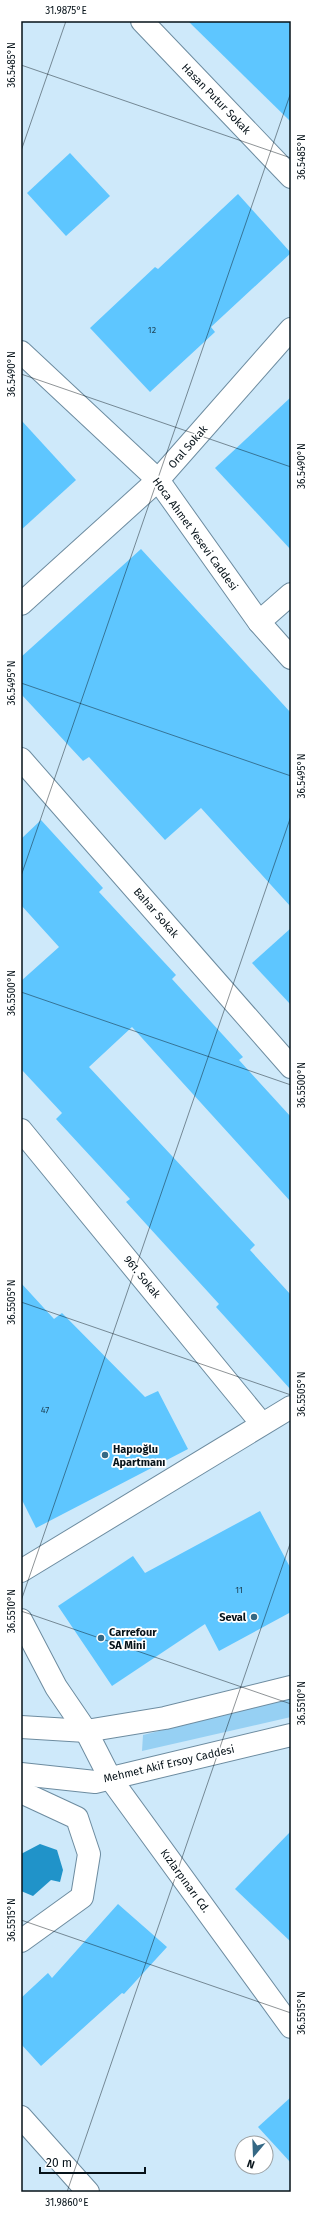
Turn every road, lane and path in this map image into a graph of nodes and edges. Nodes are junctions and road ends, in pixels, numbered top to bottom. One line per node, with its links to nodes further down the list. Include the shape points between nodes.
1 (142, 21): 2 (street, Hasan Putur Sokak)
2 (291, 178)
3 (291, 329): 5 (street, Oral Sokak)
4 (21, 352): 5 (street, Hoca Ahmet Yesevi Caddesi)
5 (158, 480): 7 (street, Oral Sokak); 8 (street, Hoca Ahmet Yesevi Caddesi)
6 (291, 594): 8 (street)
7 (21, 604)
8 (259, 622): 9 (street, Hoca Ahmet Yesevi Caddesi)
9 (291, 658)
10 (21, 759): 11 (street, Bahar Sokak)
11 (291, 1067)
12 (21, 1130): 14 (street, 961. Sokak)
13 (291, 1407): 14 (street)
14 (262, 1424): 15 (street)
15 (21, 1571)
16 (21, 1620): 19 (street, Kızlarpınarı Cd., via 56,1687)
17 (291, 1687): 19 (street, via 165,1718)
18 (21, 1727): 19 (street)
19 (86, 1731): 22 (street, Kızlarpınarı Cd.)
20 (291, 1735): 22 (street, Mehmet Akif Ersoy Caddesi)
21 (21, 1774): 22 (street, Mehmet Akif Ersoy Caddesi, via 95,1782)
22 (110, 1778): 25 (street, Kızlarpınarı Cd.)
23 (21, 1792): 24 (street, via 77,1818 89,1854 82,1897)
24 (21, 1941)
25 (291, 2027)
26 (21, 2117): 27 (street)
27 (88, 2192)

